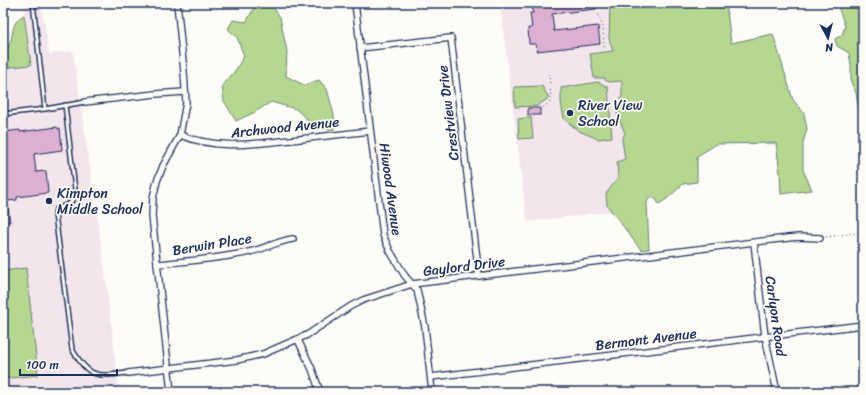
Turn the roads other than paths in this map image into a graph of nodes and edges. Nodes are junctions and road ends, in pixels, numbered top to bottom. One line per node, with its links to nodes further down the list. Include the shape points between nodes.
1 (33, 3): 8 (lane)
2 (176, 3): 5 (street)
3 (354, 3): 4 (street, Hiwood Avenue)
4 (360, 48): 10 (street, Hiwood Avenue); 16 (street, Crestview Drive, via 451,38)
5 (185, 92): 6 (street); 11 (street, via 186,103)
6 (86, 102): 7 (lane)
7 (65, 105): 8 (lane); 22 (lane, via 75,190 71,203 56,209 55,214 72,349 88,371 95,374)
8 (45, 109): 9 (lane)
9 (3, 114)
10 (370, 130): 11 (street, Archwood Avenue, via 249,145 208,144); 17 (street, Hiwood Avenue, via 383,235 390,251)
11 (180, 135): 15 (street, via 163,166 153,198 152,216)
12 (820, 238): 14 (street, Gaylord Drive, via 798,237)
13 (293, 239): 15 (street, Berwin Place, via 251,252)
14 (754, 243): 16 (street, Gaylord Drive); 19 (street, Carlyon Road)
15 (157, 264): 21 (street)
16 (479, 276): 17 (street, Gaylord Drive)
17 (412, 284): 20 (street, Gaylord Drive, via 363,300); 23 (street, Hiwood Avenue, via 417,290 421,306)
18 (863, 325): 19 (street, Bermont Avenue)
19 (765, 336): 23 (street, Bermont Avenue); 27 (street, Carlyon Road)
20 (298, 340): 21 (street, Gaylord Drive, via 263,354 237,360); 25 (street)
21 (169, 368): 22 (street, Gaylord Drive); 24 (street)
22 (128, 373)
23 (431, 377): 26 (street, Hiwood Avenue)
24 (171, 392)
25 (320, 392)
26 (432, 392)
27 (777, 392)

